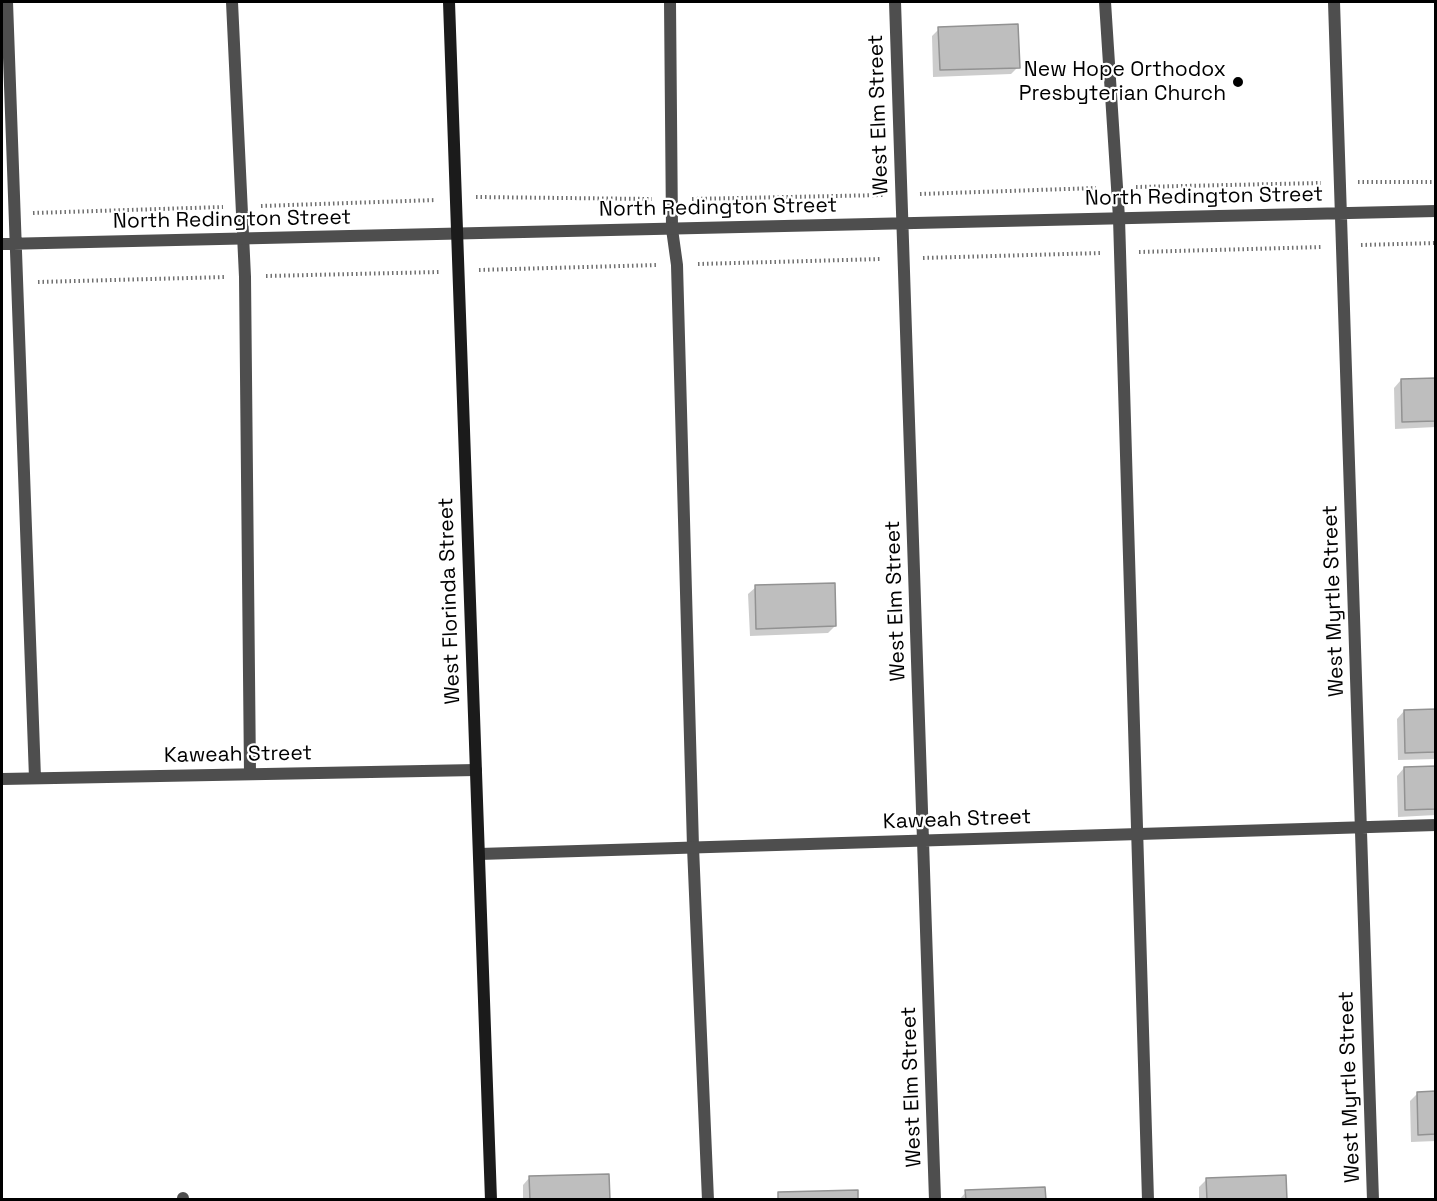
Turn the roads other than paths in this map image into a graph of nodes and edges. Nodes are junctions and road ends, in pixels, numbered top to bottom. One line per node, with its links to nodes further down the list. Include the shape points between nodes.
1 (7, 2): 16 (street)
2 (232, 2): 14 (street)
3 (449, 2): 13 (street, West Florinda Street)
4 (670, 2): 12 (street)
5 (895, 2): 11 (street, West Elm Street)
6 (1105, 2): 10 (street)
7 (1334, 2): 9 (street, West Myrtle Street)
8 (1436, 211): 9 (street, North Redington Street)
9 (1341, 213): 10 (street, North Redington Street); 22 (street, West Myrtle Street)
10 (1119, 218): 11 (street, North Redington Street); 23 (street)
11 (903, 223): 12 (street, North Redington Street); 24 (street, West Elm Street)
12 (672, 229): 13 (street, North Redington Street); 25 (street, via 677,265)
13 (457, 234): 14 (street, North Redington Street); 17 (street, West Florinda Street)
14 (243, 239): 16 (street, North Redington Street); 18 (street)
15 (2, 244): 16 (street, North Redington Street)
16 (16, 244): 19 (street)
17 (476, 770): 18 (street, Kaweah Street); 26 (street, West Florinda Street)
18 (250, 774): 19 (street, Kaweah Street)
19 (35, 778): 20 (street, Kaweah Street)
20 (2, 779)
21 (1436, 825): 22 (street, Kaweah Street)
22 (1361, 827): 23 (street, Kaweah Street); 31 (street, West Myrtle Street)
23 (1135, 834): 24 (street, Kaweah Street); 30 (street)
24 (923, 840): 25 (street, Kaweah Street); 29 (street, West Elm Street)
25 (693, 847): 26 (street, Kaweah Street); 28 (street)
26 (479, 854): 27 (street, West Florinda Street)
27 (490, 1200)
28 (708, 1200)
29 (935, 1200)
30 (1148, 1200)
31 (1373, 1200)

